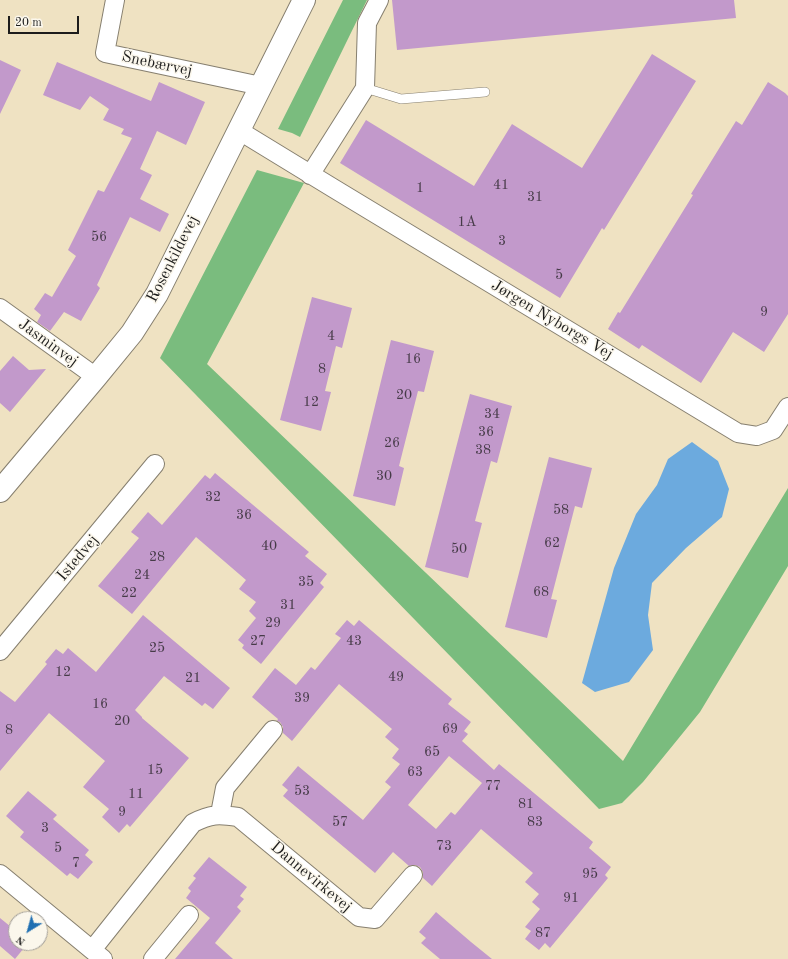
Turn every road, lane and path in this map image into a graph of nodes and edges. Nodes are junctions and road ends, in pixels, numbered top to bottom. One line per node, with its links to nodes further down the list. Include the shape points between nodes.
1 (115, 0): 4 (street, Snebærvej, via 105,52)
2 (304, 0): 4 (street, Rosenkildevej)
3 (379, 0): 5 (street, via 367,23)
4 (261, 86): 7 (street, Rosenkildevej)
5 (365, 88): 6 (lane, via 401,99); 8 (street)
6 (485, 92)
7 (238, 130): 8 (street, Jørgen Nyborgs Vej); 10 (street, Rosenkildevej, via 157,294 132,332)
8 (310, 175): 11 (street, Jørgen Nyborgs Vej, via 738,433 757,436 773,430)
9 (0, 308): 10 (street, Jasminvej)
10 (96, 377): 13 (street, Rosenkildevej)
11 (788, 407)
12 (155, 464): 14 (street, Istedvej)
13 (0, 491)
14 (0, 651)
15 (273, 730): 16 (street, via 225,788)
16 (220, 814): 18 (street, Dannevirkevej, via 238,817 359,917 375,919); 20 (street, Dannevirkevej, via 193,823)
17 (0, 874): 20 (street, Dannevirkevej)
18 (413, 875)
19 (189, 915): 21 (street)
20 (98, 954)
21 (153, 959)

